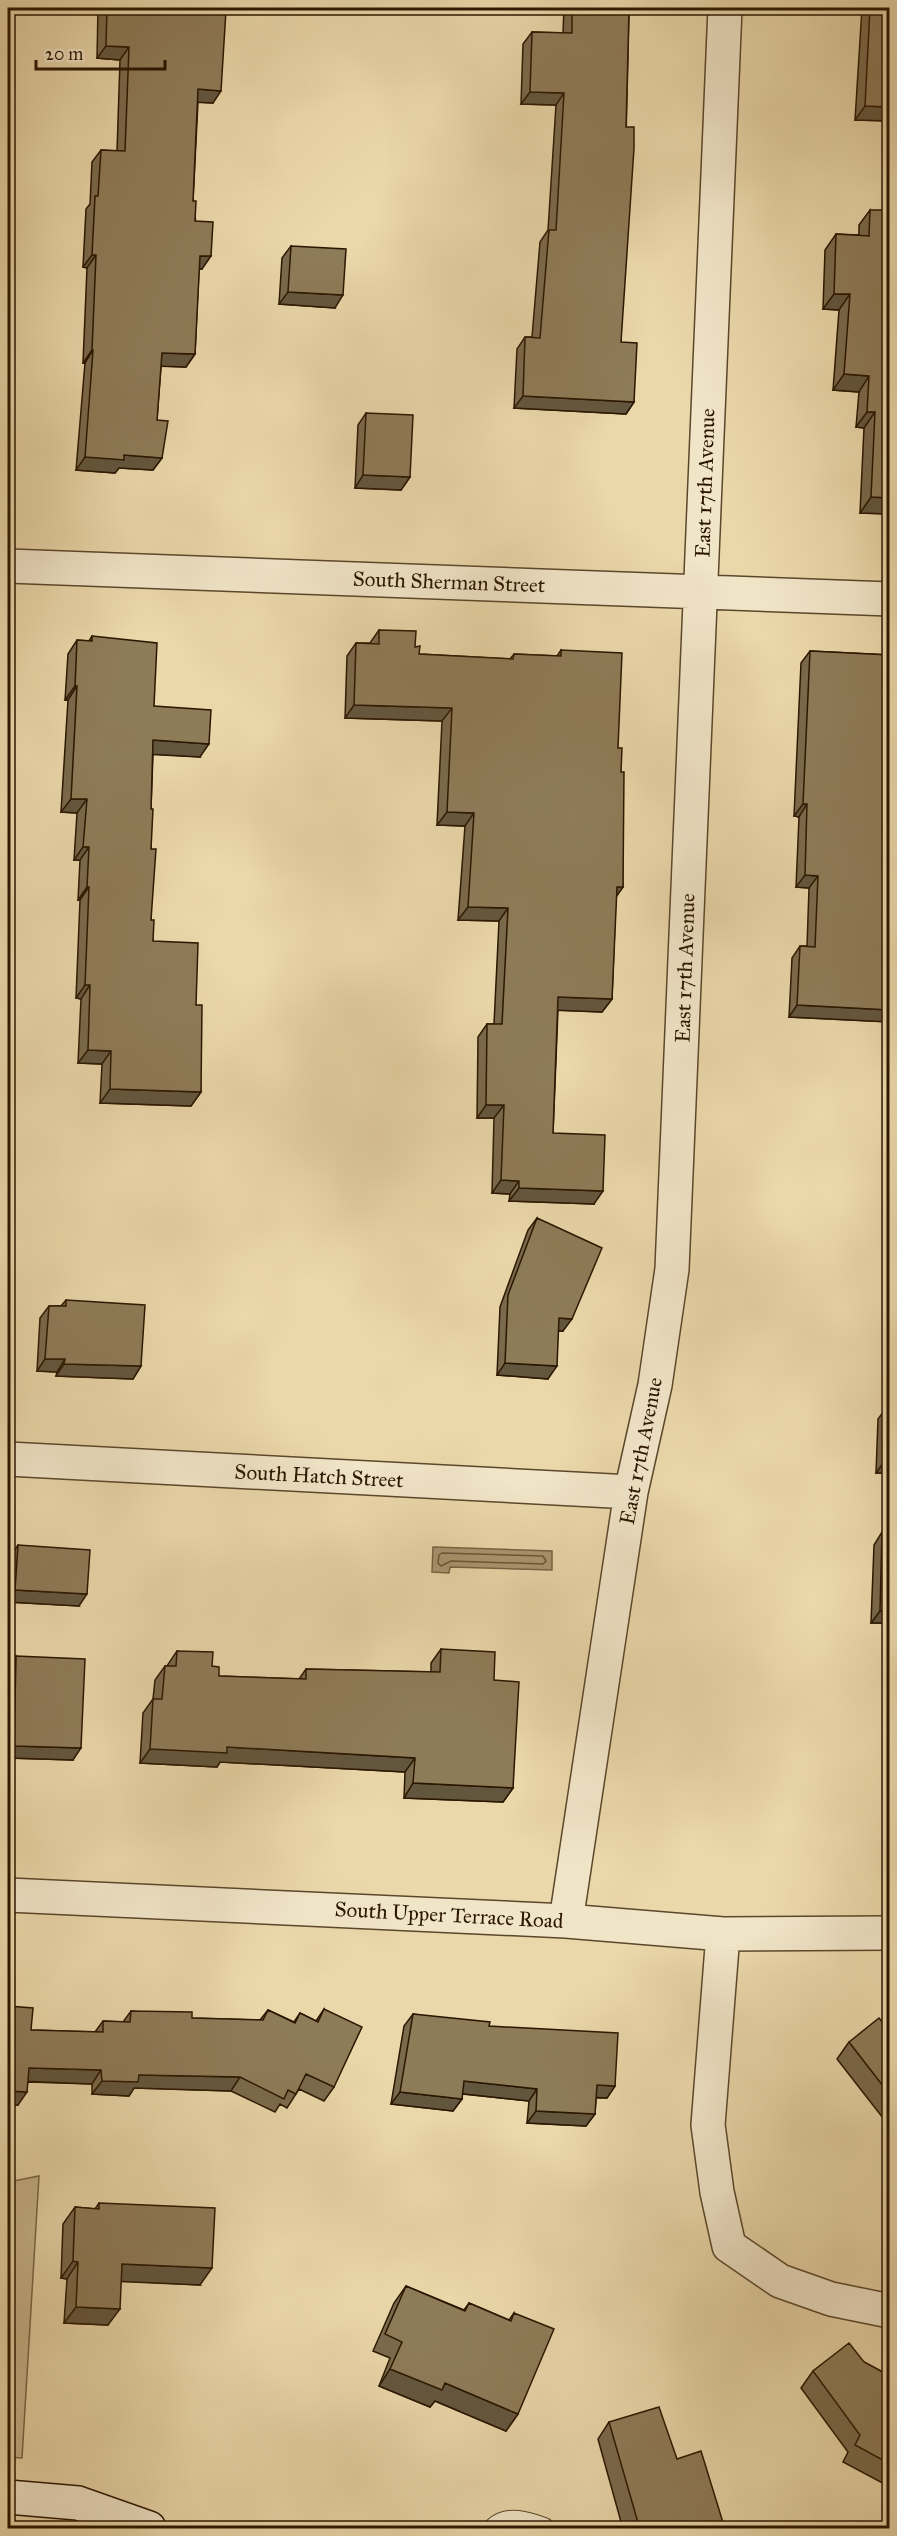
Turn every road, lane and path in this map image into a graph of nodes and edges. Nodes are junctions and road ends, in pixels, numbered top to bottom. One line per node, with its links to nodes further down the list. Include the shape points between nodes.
1 (725, 8): 3 (street, East 17th Avenue)
2 (8, 566): 3 (street, South Sherman Street)
3 (700, 590): 4 (street, South Sherman Street); 6 (street, East 17th Avenue, via 672,1269 655,1385)
4 (890, 599)
5 (8, 1459): 6 (street, South Hatch Street)
6 (631, 1492): 8 (street, East 17th Avenue)
7 (8, 1895): 8 (street, South Upper Terrace Road)
8 (566, 1921): 10 (street, South Upper Terrace Road)
9 (890, 1933): 10 (street, South Upper Terrace Road)
10 (723, 1934): 11 (street, via 708,2125 729,2246 780,2281 831,2299)
11 (890, 2311)
12 (8, 2497): 13 (street, via 78,2503)
13 (149, 2529)
14 (494, 2529): 15 (lane, via 498,2524 523,2520)
15 (544, 2529)

